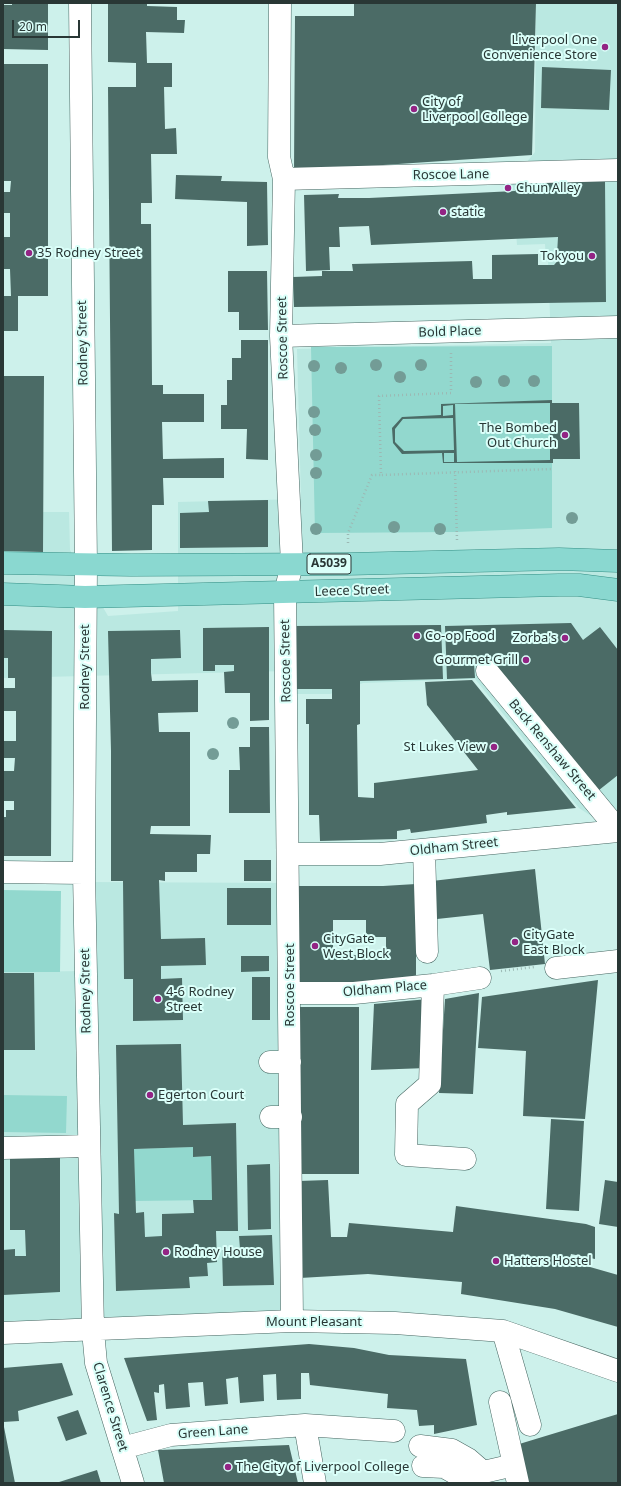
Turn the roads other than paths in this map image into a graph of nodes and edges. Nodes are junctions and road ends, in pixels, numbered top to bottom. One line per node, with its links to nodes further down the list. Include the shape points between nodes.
1 (80, 3): 10 (street, Rodney Street)
2 (280, 3): 4 (street, Roscoe Street, via 279,157)
3 (618, 170): 4 (street, Roscoe Lane)
4 (284, 179): 6 (street, Roscoe Street)
5 (618, 327): 6 (street, Bold Place)
6 (281, 336): 9 (street, Roscoe Street)
7 (618, 562): 9 (main road, Leece Street / A5039, via 559,559)
8 (3, 563): 10 (main road, A5039)
9 (292, 564): 10 (main road, Leece Street / A5039); 12 (street, Roscoe Street)
10 (86, 565): 14 (street, Rodney Street)
11 (618, 590): 12 (main road, Leece Street / A5039, via 559,585)
12 (285, 593): 14 (main road, Leece Street / A5039); 18 (street, Roscoe Street)
13 (3, 594): 14 (main road, A5039)
14 (85, 597): 20 (street, Rodney Street)
15 (487, 671): 16 (street, Back Renshaw Street)
16 (618, 830): 17 (street, Oldham Street)
17 (424, 850): 18 (street, Oldham Street, via 380,854); 21 (street)
18 (289, 854): 26 (street, Roscoe Street)
19 (3, 872): 20 (street)
20 (84, 873): 27 (street, Rodney Street)
21 (428, 952)
22 (618, 961): 23 (street)
23 (556, 968)
24 (480, 978): 25 (street, Oldham Place)
25 (433, 985): 26 (street, Oldham Place, via 354,993); 29 (street, via 430,1084 407,1104 406,1156)
26 (290, 993): 30 (street, Roscoe Street, via 280,1062)
27 (89, 1146): 28 (street); 31 (street, Rodney Street)
28 (3, 1148)
29 (465, 1159)
30 (292, 1320): 31 (street, Mount Pleasant); 32 (street, Mount Pleasant, via 395,1323)
31 (94, 1330): 33 (street, Mount Pleasant); 39 (street, Clarence Street, via 96,1362)
32 (503, 1331): 34 (street, Mount Pleasant); 37 (street)
33 (3, 1333)
34 (618, 1371)
35 (500, 1402): 41 (street)
36 (305, 1425): 38 (street, Green Lane); 39 (street, Green Lane, via 171,1435); 43 (street)
37 (530, 1425)
38 (394, 1431)
39 (122, 1448): 42 (street, Clarence Street)
40 (421, 1456): 41 (street, via 462,1477 483,1472)
41 (516, 1474)
42 (133, 1483)
43 (315, 1483)

